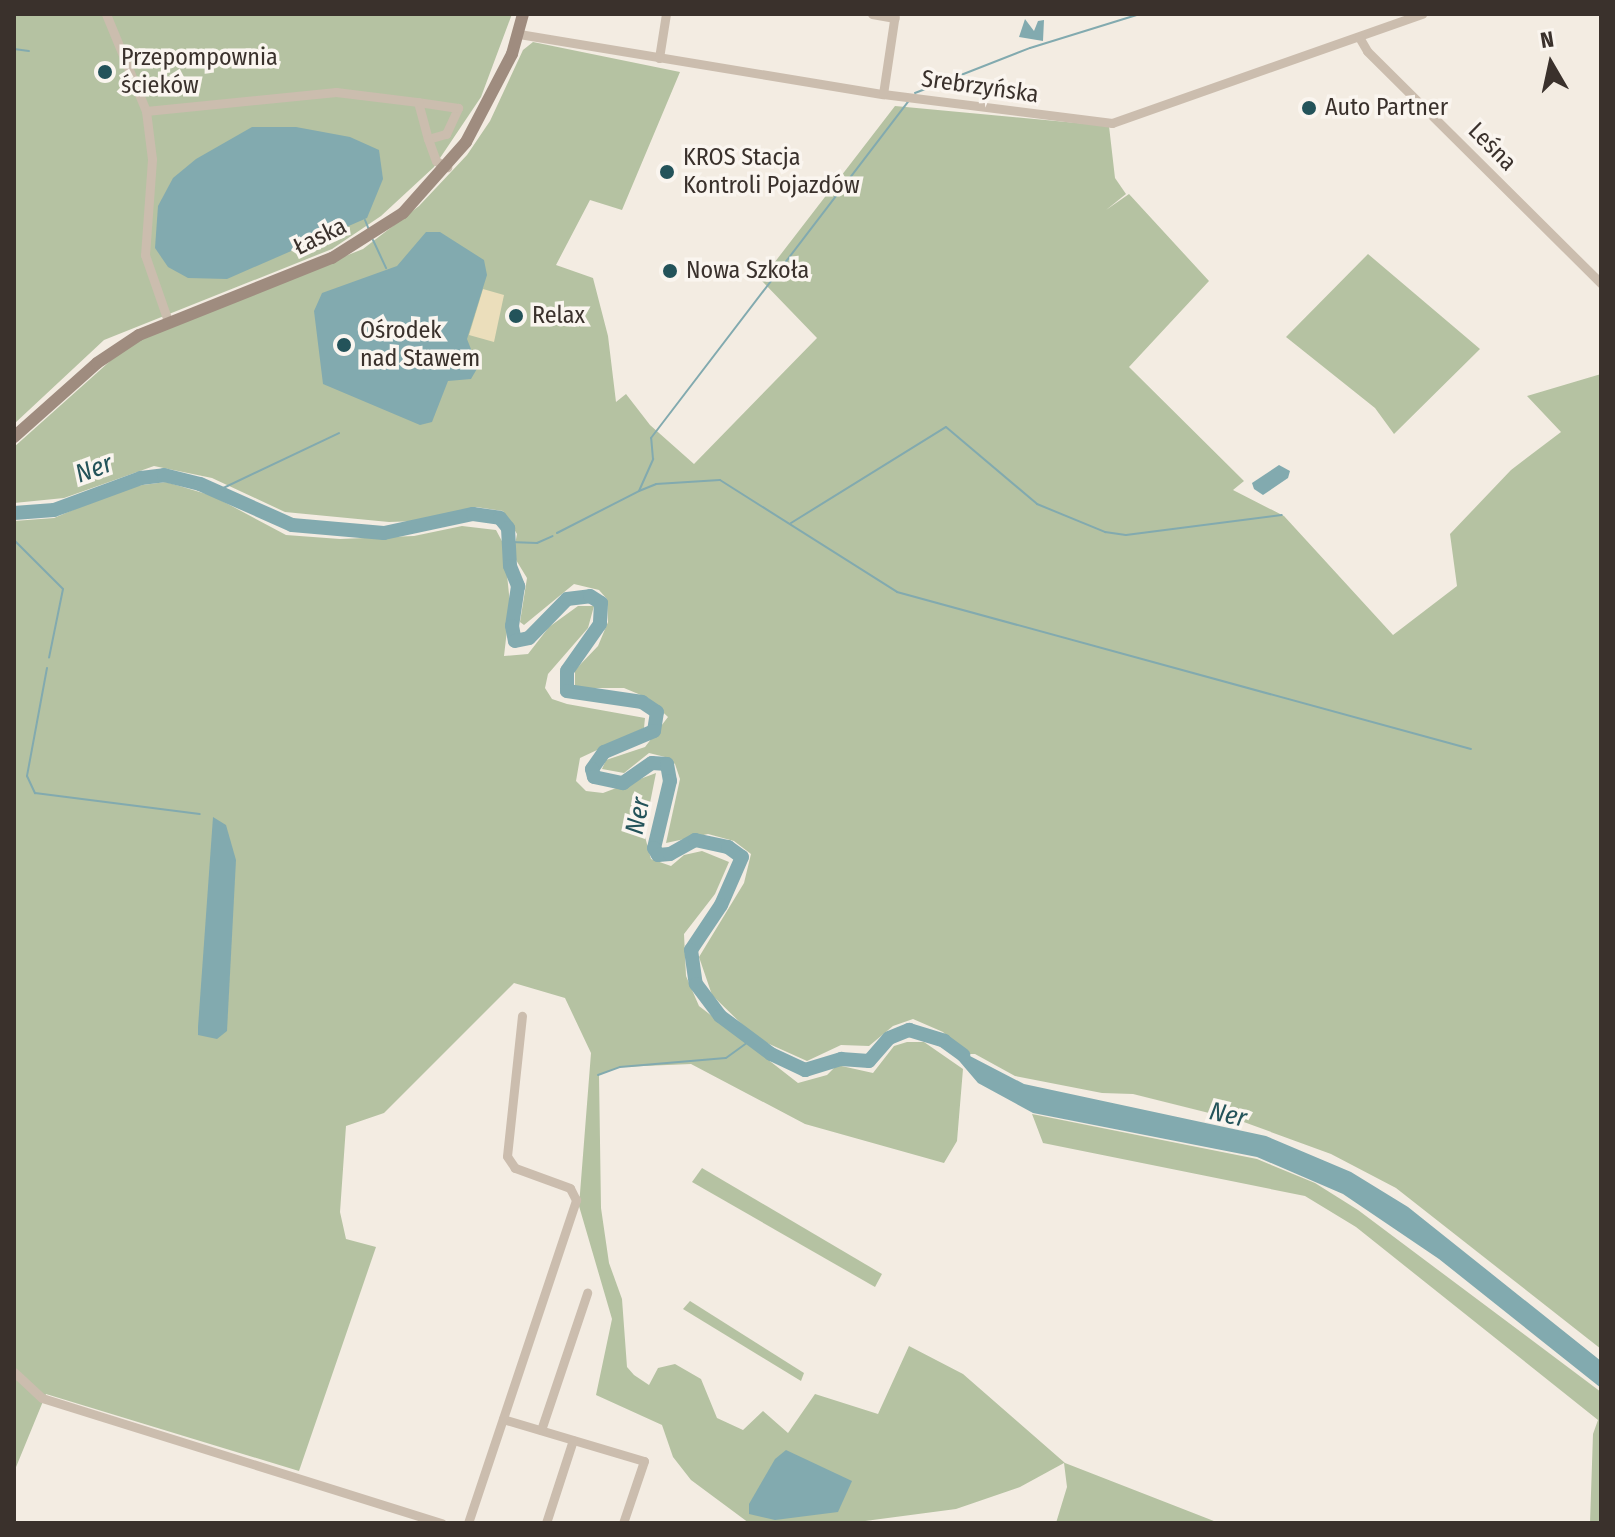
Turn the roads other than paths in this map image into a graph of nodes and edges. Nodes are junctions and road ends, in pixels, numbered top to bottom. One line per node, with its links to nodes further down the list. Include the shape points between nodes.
1 (106, 14): 12 (street)
2 (523, 14): 7 (main road, Łaska)
3 (666, 14): 9 (street)
4 (872, 14): 6 (street)
5 (1422, 14): 8 (street, Srebrzyńska)
6 (895, 16): 10 (street)
7 (519, 34): 9 (street, Srebrzyńska); 14 (main road, Łaska, via 486,109)
8 (1359, 37): 10 (street, Srebrzyńska, via 1112,123); 15 (street, Leśna, via 1367,51)
9 (659, 58): 10 (street, Srebrzyńska)
10 (883, 94)
11 (418, 102): 12 (street, via 336,92); 13 (street); 13 (street, via 458,108 446,134)
12 (146, 111): 16 (street, via 152,159 145,255)
13 (428, 139): 14 (street)
14 (445, 166): 16 (main road, Łaska, via 366,239 306,269)
15 (1601, 283)
16 (168, 321): 17 (main road, Łaska, via 111,352)
17 (14, 437)
18 (522, 1016): 21 (street, via 507,1156 515,1168 570,1188 576,1200)
19 (587, 1293): 22 (street)
20 (14, 1372): 24 (street, via 42,1398)
21 (503, 1419): 22 (street); 25 (street)
22 (541, 1430): 23 (street)
23 (573, 1440): 26 (street); 27 (street, via 644,1461)
24 (442, 1523)
25 (468, 1523)
26 (546, 1523)
27 (623, 1523)

